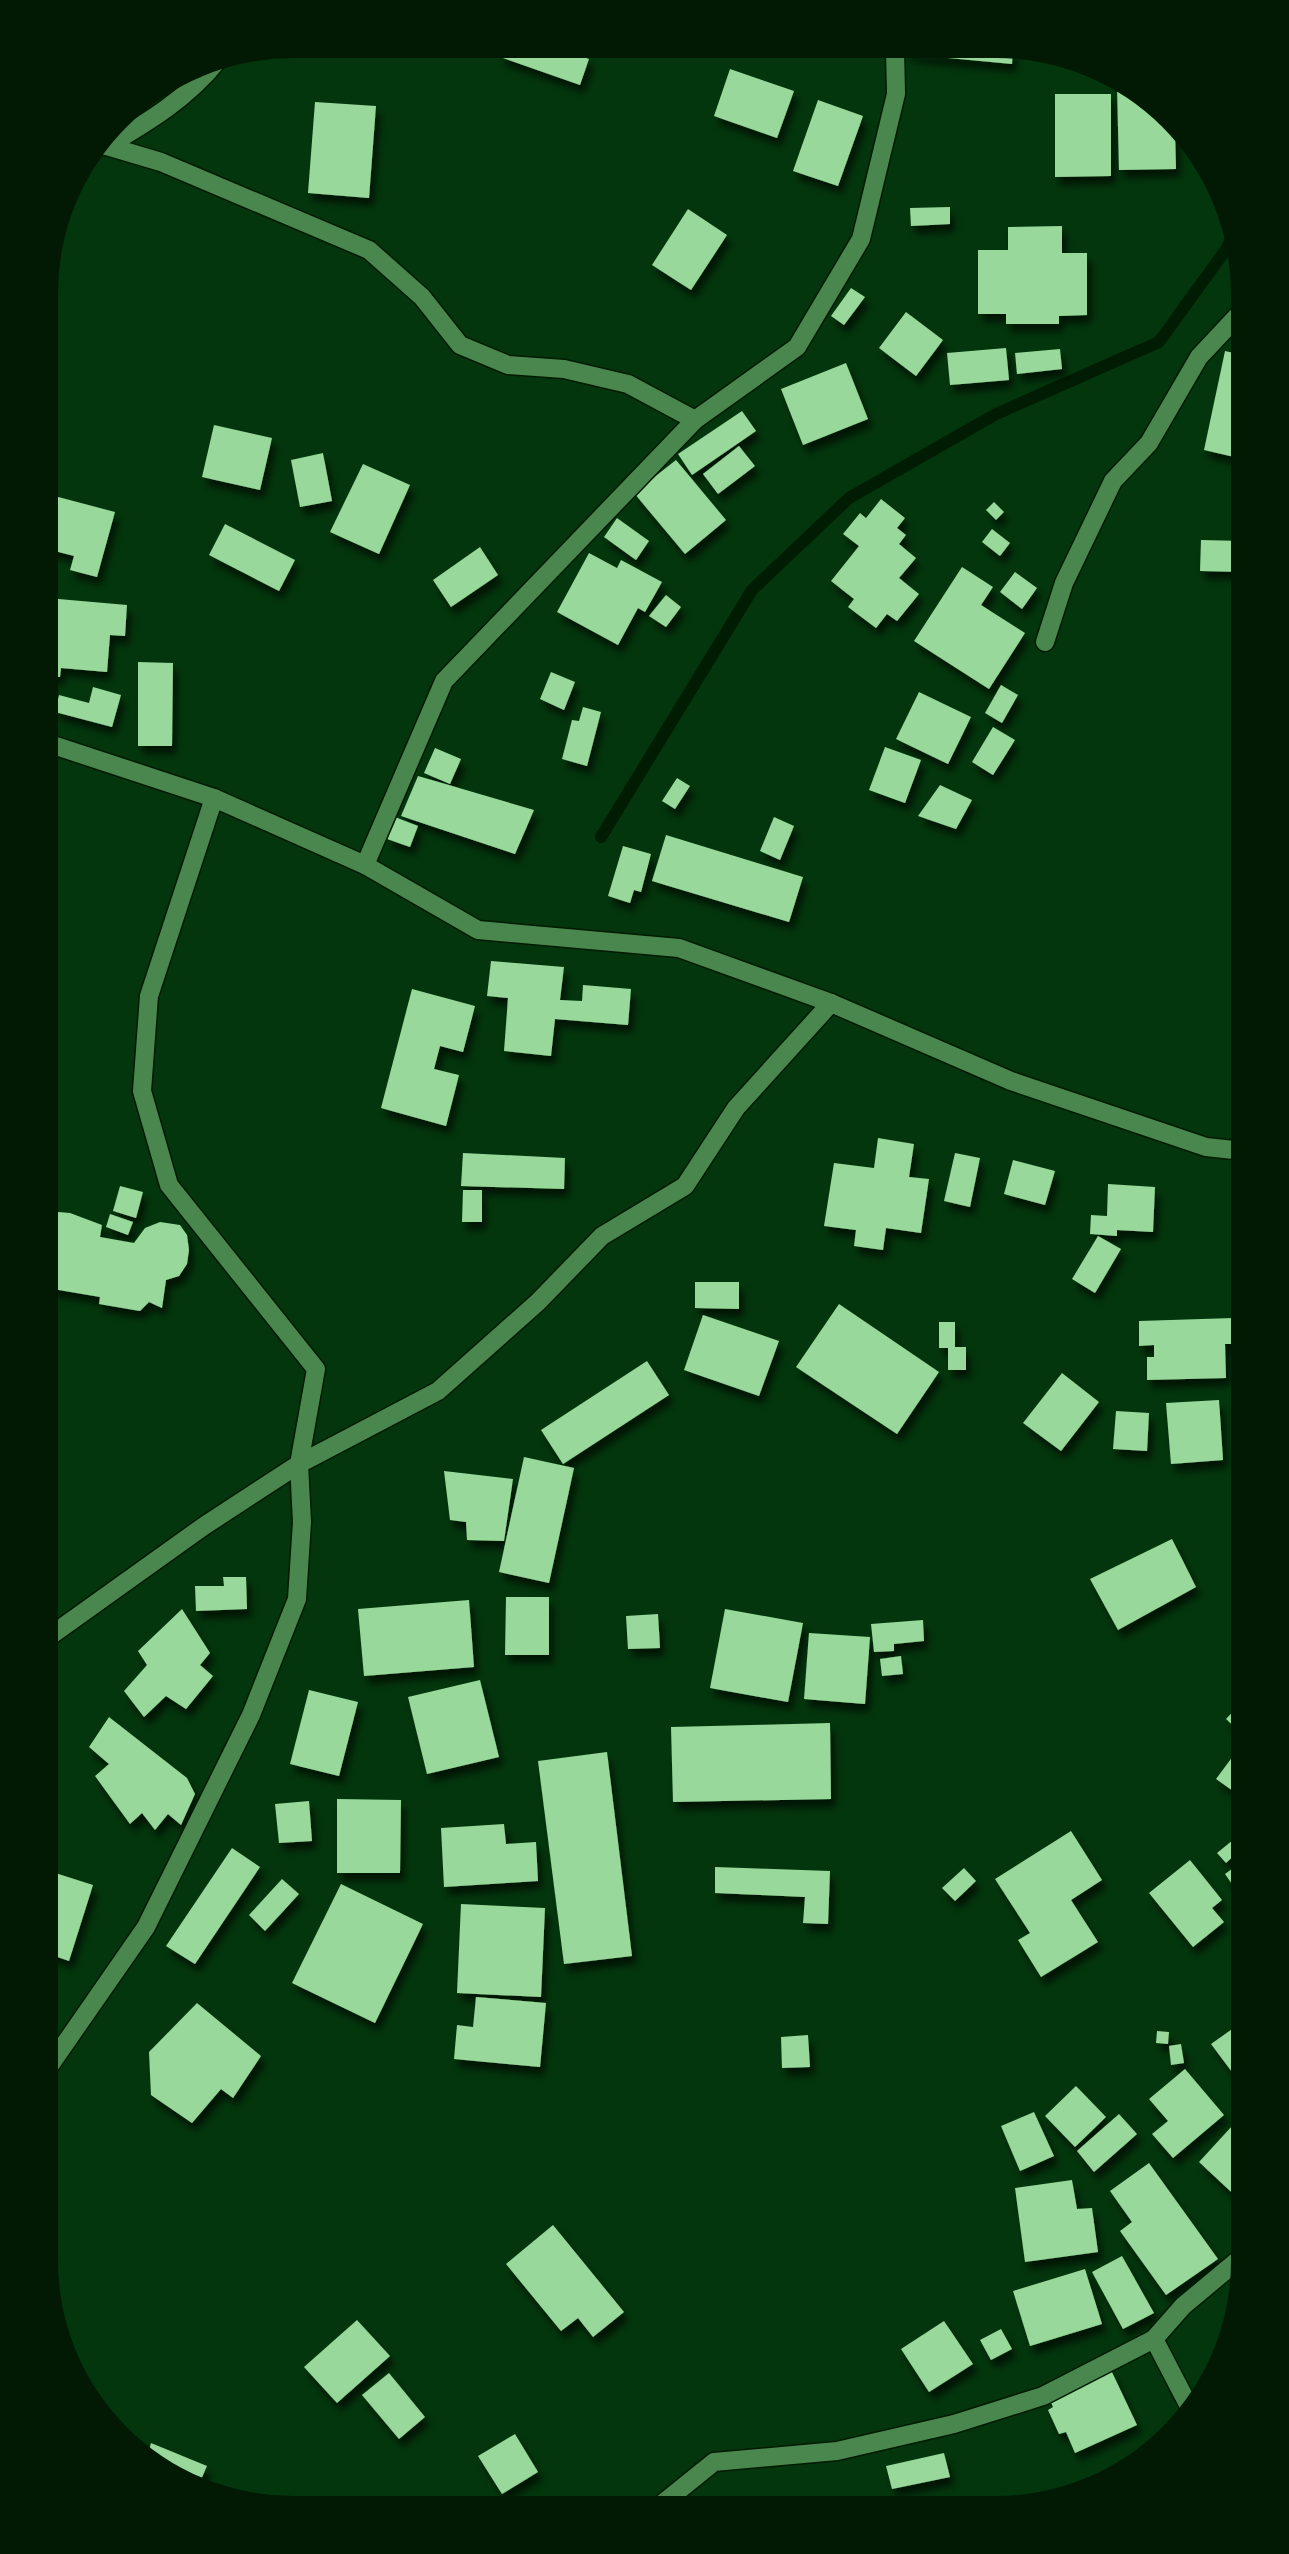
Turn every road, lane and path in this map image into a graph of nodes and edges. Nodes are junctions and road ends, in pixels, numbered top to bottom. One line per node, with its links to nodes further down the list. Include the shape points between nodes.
1 (895, 58): 6 (street, via 896,93 861,239 797,347)
2 (206, 75): 3 (street, via 155,118)
3 (115, 139)
4 (109, 147): 6 (street, via 172,166 369,250 422,297 460,345 508,365 564,369 628,384)
5 (1231, 324): 7 (street, via 1199,357 1149,443 1113,481 1064,583)
6 (695, 420): 10 (street, via 444,681)
7 (1045, 642)
8 (58, 747): 9 (street)
9 (214, 798): 10 (street); 13 (street, via 149,996 142,1091 169,1185 316,1369)
10 (365, 865): 11 (street, via 478,930 679,948)
11 (831, 1003): 12 (street, via 1011,1081 1206,1147); 13 (street, via 736,1108 685,1185 602,1236 538,1302 438,1391)
12 (1231, 1150)
13 (299, 1464): 14 (street); 15 (street, via 302,1522 297,1599 251,1715 146,1927)
14 (58, 1630)
15 (58, 2054)
16 (1231, 2266): 17 (street, via 1183,2306)
17 (1154, 2339): 18 (street); 19 (street, via 1043,2396 954,2424 837,2451 714,2462)
18 (1186, 2400)
19 (672, 2496)

